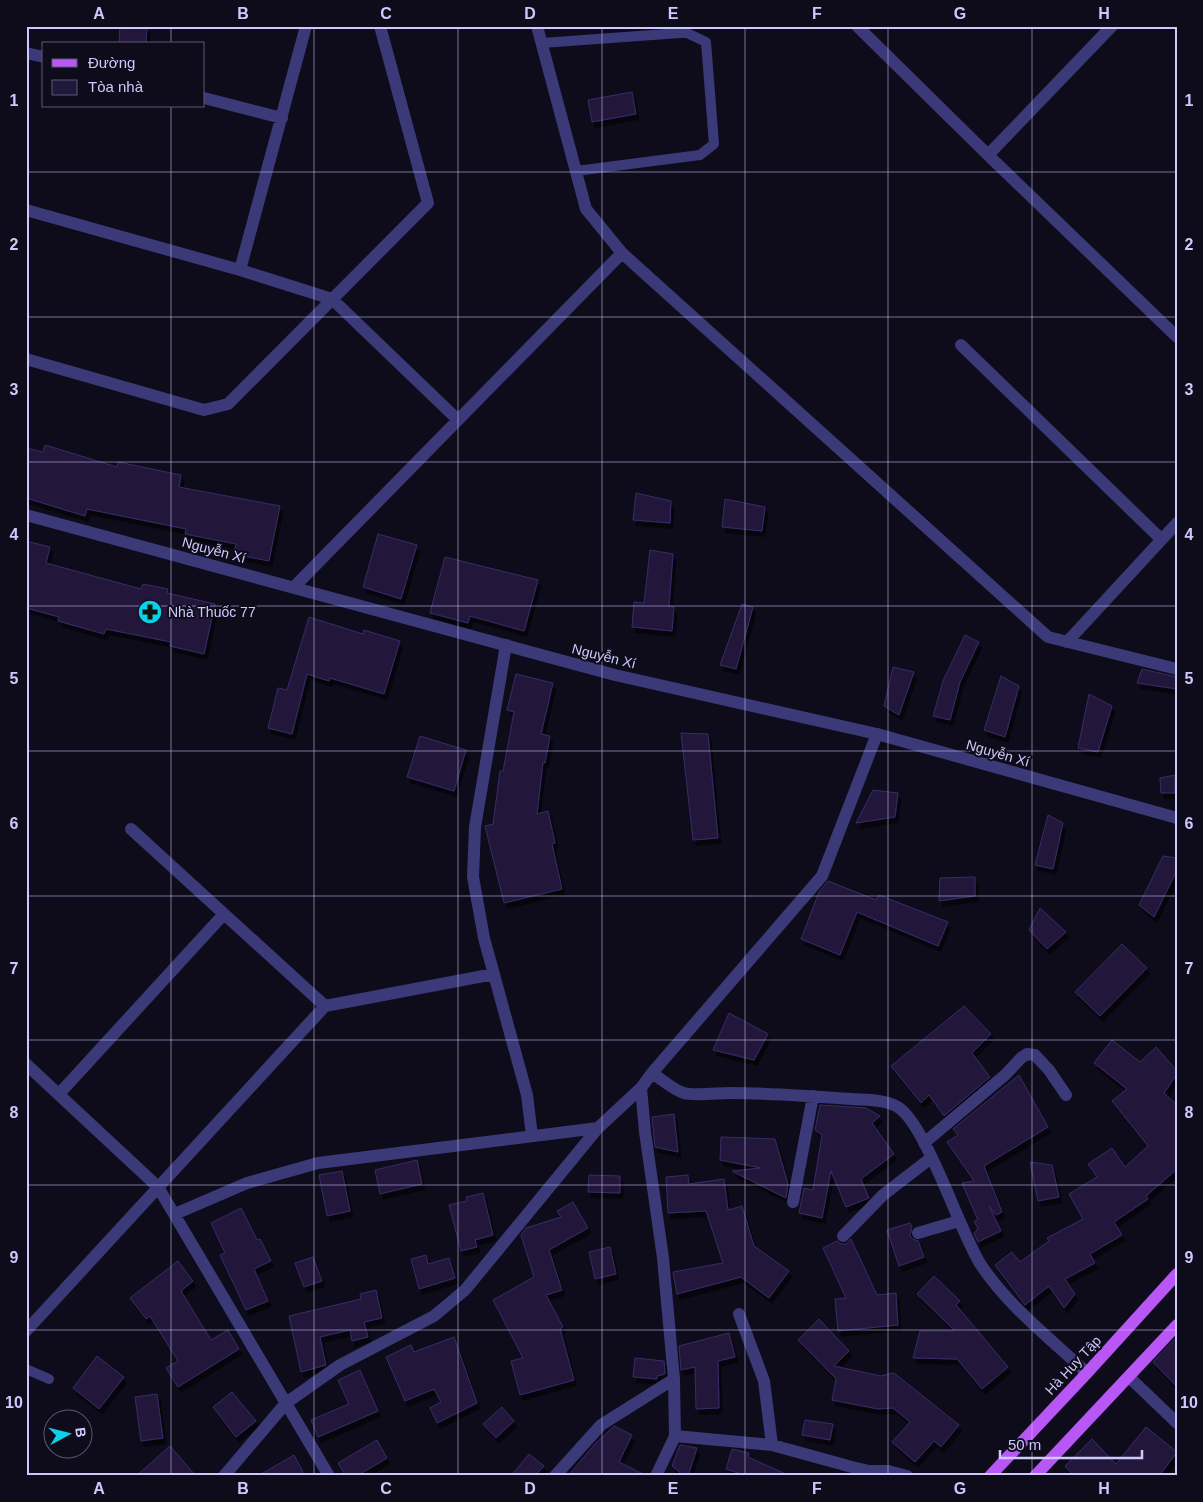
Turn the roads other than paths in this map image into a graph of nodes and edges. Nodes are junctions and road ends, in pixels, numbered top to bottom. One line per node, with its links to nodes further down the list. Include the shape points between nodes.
1 (306, 26): 11 (street)
2 (380, 26): 17 (street, via 428,203)
3 (537, 26): 7 (street)
4 (857, 26): 12 (street)
5 (1112, 26): 12 (street)
6 (680, 30): 7 (lane); 13 (lane, via 706,42 714,144 700,155)
7 (542, 44): 13 (street)
8 (26, 53): 9 (street)
9 (42, 57)
10 (205, 98): 11 (street)
11 (282, 118): 16 (street)
12 (988, 155): 18 (street)
13 (576, 171): 15 (street, via 586,208)
14 (26, 210): 16 (street)
15 (622, 253): 21 (street); 26 (street, via 1048,637)
16 (240, 270): 17 (street)
17 (332, 299): 20 (street, via 228,404 204,410); 21 (street)
18 (1177, 337)
19 (961, 345): 24 (street)
20 (26, 360)
21 (458, 420): 25 (street)
22 (26, 515): 25 (street, Nguyễn Xí)
23 (1177, 523): 24 (street)
24 (1162, 539): 26 (street)
25 (294, 588): 27 (street, Nguyễn Xí)
26 (1067, 642): 28 (street)
27 (506, 645): 29 (street, Nguyễn Xí, via 615,675); 33 (street, via 475,827 473,877)
28 (1177, 669)
29 (878, 734): 30 (street, Nguyễn Xí); 36 (street, via 822,876)
30 (1177, 818)
31 (131, 829): 32 (street)
32 (224, 914): 34 (street); 38 (street)
33 (494, 974): 34 (street); 42 (street, via 527,1095)
34 (326, 1006): 45 (street)
35 (26, 1064): 38 (street)
36 (652, 1073): 37 (street); 40 (street, via 684,1093)
37 (641, 1088): 41 (street); 59 (street, via 663,1258)
38 (60, 1094): 45 (street)
39 (1066, 1095): 43 (street, via 1036,1054 1028,1054)
40 (813, 1096): 43 (street, via 898,1106); 46 (street)
41 (598, 1128): 42 (street); 60 (street, via 465,1290 434,1316 340,1365)
42 (532, 1136): 47 (street, via 318,1163 247,1183)
43 (924, 1143): 44 (street)
44 (931, 1158): 48 (street); 50 (street, via 883,1195)
45 (158, 1187): 47 (street); 54 (street)
46 (793, 1202)
47 (175, 1214): 60 (street)
48 (959, 1221): 49 (street); 56 (street, via 981,1265 1008,1298)
49 (918, 1233)
50 (843, 1236)
51 (1177, 1274): 56 (main road, Hà Huy Tập)
52 (739, 1314): 63 (street, via 764,1381)
53 (1177, 1325): 57 (main road)
54 (26, 1331)
55 (26, 1370): 58 (lane)
56 (1087, 1373): 69 (main road, Hà Huy Tập)
57 (1129, 1377): 61 (street); 70 (main road)
58 (49, 1379)
59 (674, 1379): 62 (street); 66 (street, via 602,1425)
60 (286, 1403): 64 (street); 65 (street)
61 (1177, 1422)
62 (675, 1436): 63 (street); 67 (street)
63 (772, 1445): 68 (street, via 852,1468)
64 (224, 1476)
65 (329, 1476)
66 (555, 1476)
67 (656, 1476)
68 (907, 1476)
69 (990, 1476)
70 (1035, 1476)

